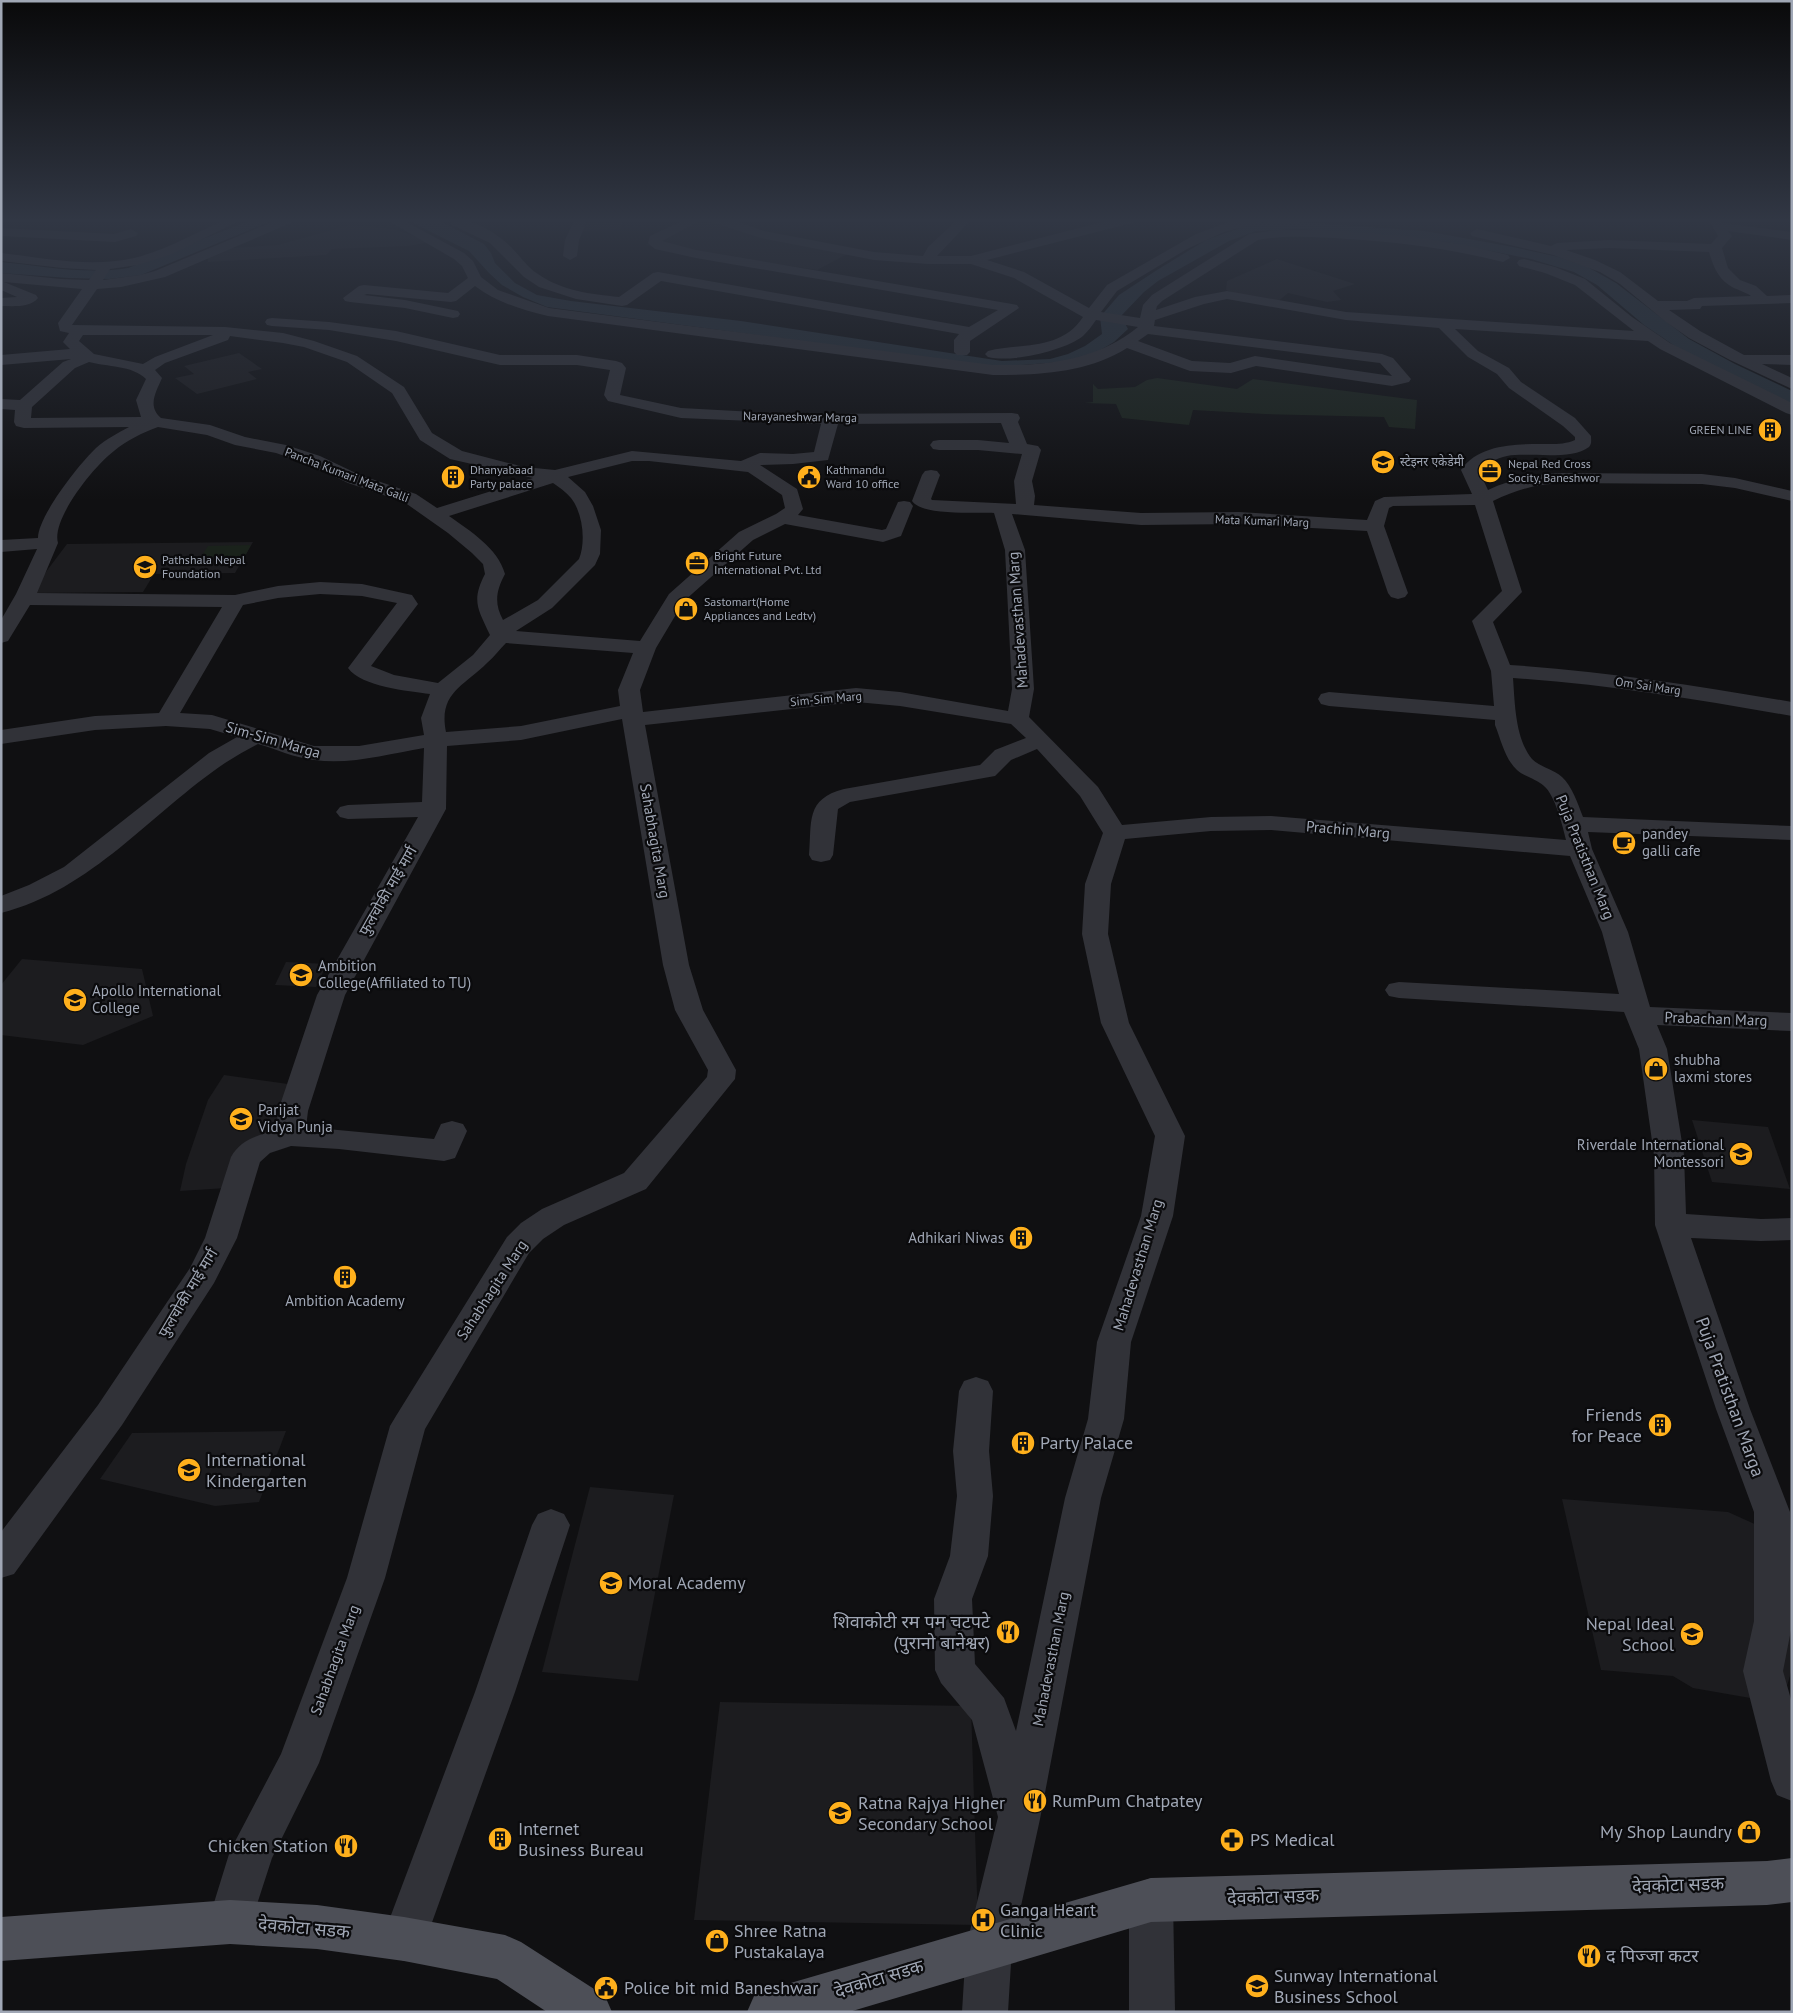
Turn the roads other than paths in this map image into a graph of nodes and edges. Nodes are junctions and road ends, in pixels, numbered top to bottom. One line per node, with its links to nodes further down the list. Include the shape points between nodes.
1 (72, 313): 17 (street, via 65,328)
2 (448, 313): 13 (street)
3 (555, 313): 21 (street, via 993,370 1046,369 1072,364 1099,356)
4 (864, 313): 18 (street)
5 (1004, 313): 18 (street)
6 (1088, 313): 14 (street)
7 (1095, 313): 14 (street)
8 (1147, 313): 15 (street)
9 (1168, 313): 15 (street)
10 (1329, 313): 16 (street)
11 (1620, 313): 20 (street)
12 (1666, 313): 26 (street, via 1694,334)
13 (453, 314)
14 (1094, 316): 15 (street); 23 (street, via 1074,335 1048,346 998,354)
15 (1144, 323): 21 (street); 21 (street, via 1382,359 1388,361 1403,379 1392,381 1255,361 1231,368 1190,366)
16 (1443, 324): 20 (street); 41 (street, Puja Pratisthan Marg, via 1463,346 1503,371 1515,385 1562,416 1583,436 1584,443 1574,448 1506,450 1476,464 1470,470)
17 (79, 330): 19 (street); 24 (street, via 71,342)
18 (971, 332): 23 (street, via 962,340)
19 (239, 333): 28 (street, via 160,360); 33 (street, Narayaneshwar Marga, via 254,323 329,326 396,336 500,360 577,360 618,368 612,395 620,400 681,413); 38 (street, via 291,340 352,359 398,390 426,436 456,455 524,472)
20 (1651, 337): 32 (street)
21 (1125, 343)
22 (918, 346): 23 (street)
23 (962, 352)
24 (85, 355): 25 (street); 28 (street); 31 (street, via 64,368)
25 (1, 360)
26 (1741, 360): 27 (street); 29 (street)
27 (1792, 360)
28 (145, 369): 34 (street, via 154,378 144,400 148,414)
29 (1792, 384)
30 (1, 404): 31 (street)
31 (24, 405): 34 (street, Pancha Kumari Mata Galli, via 24,423)
32 (1792, 410)
33 (831, 419): 36 (street, Narayaneshwar Marga, via 1012,418 1010,421); 37 (street, via 822,456 760,458)
34 (156, 422): 44 (street, Pancha Kumari Mata Galli, via 210,430 314,460 354,479 410,498); 47 (street, via 133,431 102,452 54,516 47,536)
35 (940, 445): 36 (street)
36 (1020, 449): 43 (street, Mahadevasthan Marg, via 1032,450 1023,481 1026,496)
37 (744, 466): 38 (street, via 632,456); 45 (street, via 754,468 791,493 794,509)
38 (554, 475): 44 (street, via 532,485); 52 (street, via 581,498 592,531 592,553 552,598 512,622)
39 (931, 475): 43 (street, Mata Kumari Marg, via 921,501 923,504)
40 (1792, 496): 41 (street, via 1702,478 1562,478 1520,483)
41 (1483, 499): 46 (street, via 1390,501 1381,505); 55 (street, Puja Pratisthan Marg, via 1512,592 1482,621)
42 (904, 506): 45 (street, via 894,532 883,536)
43 (1013, 510): 46 (street, Mata Kumari Marg, via 1141,519 1240,518); 62 (street, Mahadevasthan Marg, via 1023,689)
44 (433, 515): 52 (street, Pancha Kumari Mata Galli, via 455,529 492,562 495,574 487,587 485,605)
45 (783, 518): 54 (street, Sahabhagita Marg, via 746,536 695,579 676,598)
46 (1374, 526): 49 (street)
47 (49, 543): 48 (street); 50 (street)
48 (1, 546)
49 (1398, 593)
50 (22, 599): 51 (street); 53 (street)
51 (235, 601): 56 (street, via 266,593 329,586 374,591 405,599 408,604 359,668 396,682); 61 (street)
52 (501, 636): 54 (street); 56 (street)
53 (1, 637)
54 (646, 648): 60 (street, Sahabhagita Marg, via 629,690)
55 (1502, 671): 58 (street, Om Sai Marg, via 1571,675); 59 (street, Puja Pratisthan Marg)
56 (442, 690): 65 (street, फुलचोकी माई मार्ग, via 432,718)
57 (1329, 699): 59 (street)
58 (1792, 708)
59 (1506, 714): 68 (street, Puja Pratisthan Marg, via 1506,725 1518,756 1526,766 1554,782)
60 (632, 715): 62 (street, Sim-Sim Marg, via 856,694 900,699); 65 (street, Sim-Sim Marga, via 504,735); 88 (street, Sahabhagita Marg, via 676,965 689,1010 722,1070 721,1078 635,1182 553,1217 518,1245 408,1426 366,1578 298,1764 252,1851)
61 (166, 719): 63 (street, Sim-Sim Marga, via 212,722); 64 (street, Sim-Sim Marga, via 95,723)
62 (1030, 730): 70 (street, via 1090,792); 72 (street, via 987,771 844,796 832,801 826,807)
63 (257, 735): 65 (street, Sim-Sim Marga, via 312,754 329,756 366,753); 73 (street, via 217,758 72,872)
64 (1, 737)
65 (436, 740): 66 (street, फुलचोकी माई मार्ग)
66 (434, 809): 67 (street); 78 (street, फुलचोकी माई मार्ग, via 331,995 294,1111)
67 (348, 812)
68 (1574, 824): 69 (street); 71 (street, Puja Pratisthan Marg)
69 (1792, 833)
70 (1115, 834): 71 (street, Prachin Marg, via 1211,824 1272,824); 85 (street, Mahadevasthan Marg, via 1098,884 1095,934 1115,1023 1170,1136 1156,1216 1114,1342 1106,1419 1083,1498)
71 (1580, 850): 75 (street, Puja Pratisthan Marg, via 1615,932)
72 (821, 855)
73 (1, 905)
74 (1399, 990): 75 (street, Prabachan Marg)
75 (1638, 1010): 76 (street, Prabachan Marg); 79 (street, Puja Pratisthan Marga, via 1653,1049 1669,1155)
76 (1792, 1022)
77 (452, 1131): 78 (street, via 444,1151)
78 (290, 1136): 83 (street, फुलचोकी माई मार्ग, via 259,1146 246,1157 221,1238 203,1274 110,1415)
79 (1670, 1224): 80 (street); 84 (street, Puja Pratisthan Marga, via 1772,1512 1773,1621 1762,1671)
80 (1792, 1229)
81 (976, 1391): 85 (street, via 971,1451 975,1496 969,1556 953,1599 954,1670 990,1711)
82 (551, 1525): 90 (street, via 495,1692)
83 (1, 1562)
84 (1792, 1781)
85 (1019, 1819): 91 (street, Mahadevasthan Marg)
86 (1792, 1880): 87 (main road, देवकोटा सडक)
87 (1151, 1900): 91 (main road, देवकोटा सडक); 95 (street)
88 (230, 1922): 89 (main road, देवकोटा सडक); 90 (main road, देवकोटा सडक, via 317,1927)
89 (1, 1938)
90 (404, 1939): 92 (main road, देवकोटा सडक, via 505,1958)
91 (989, 1946): 93 (main road, देवकोटा सडक); 94 (street, Mahadevasthan Marg)
92 (590, 2012)
93 (770, 2012)
94 (985, 2012)
95 (1152, 2012)

